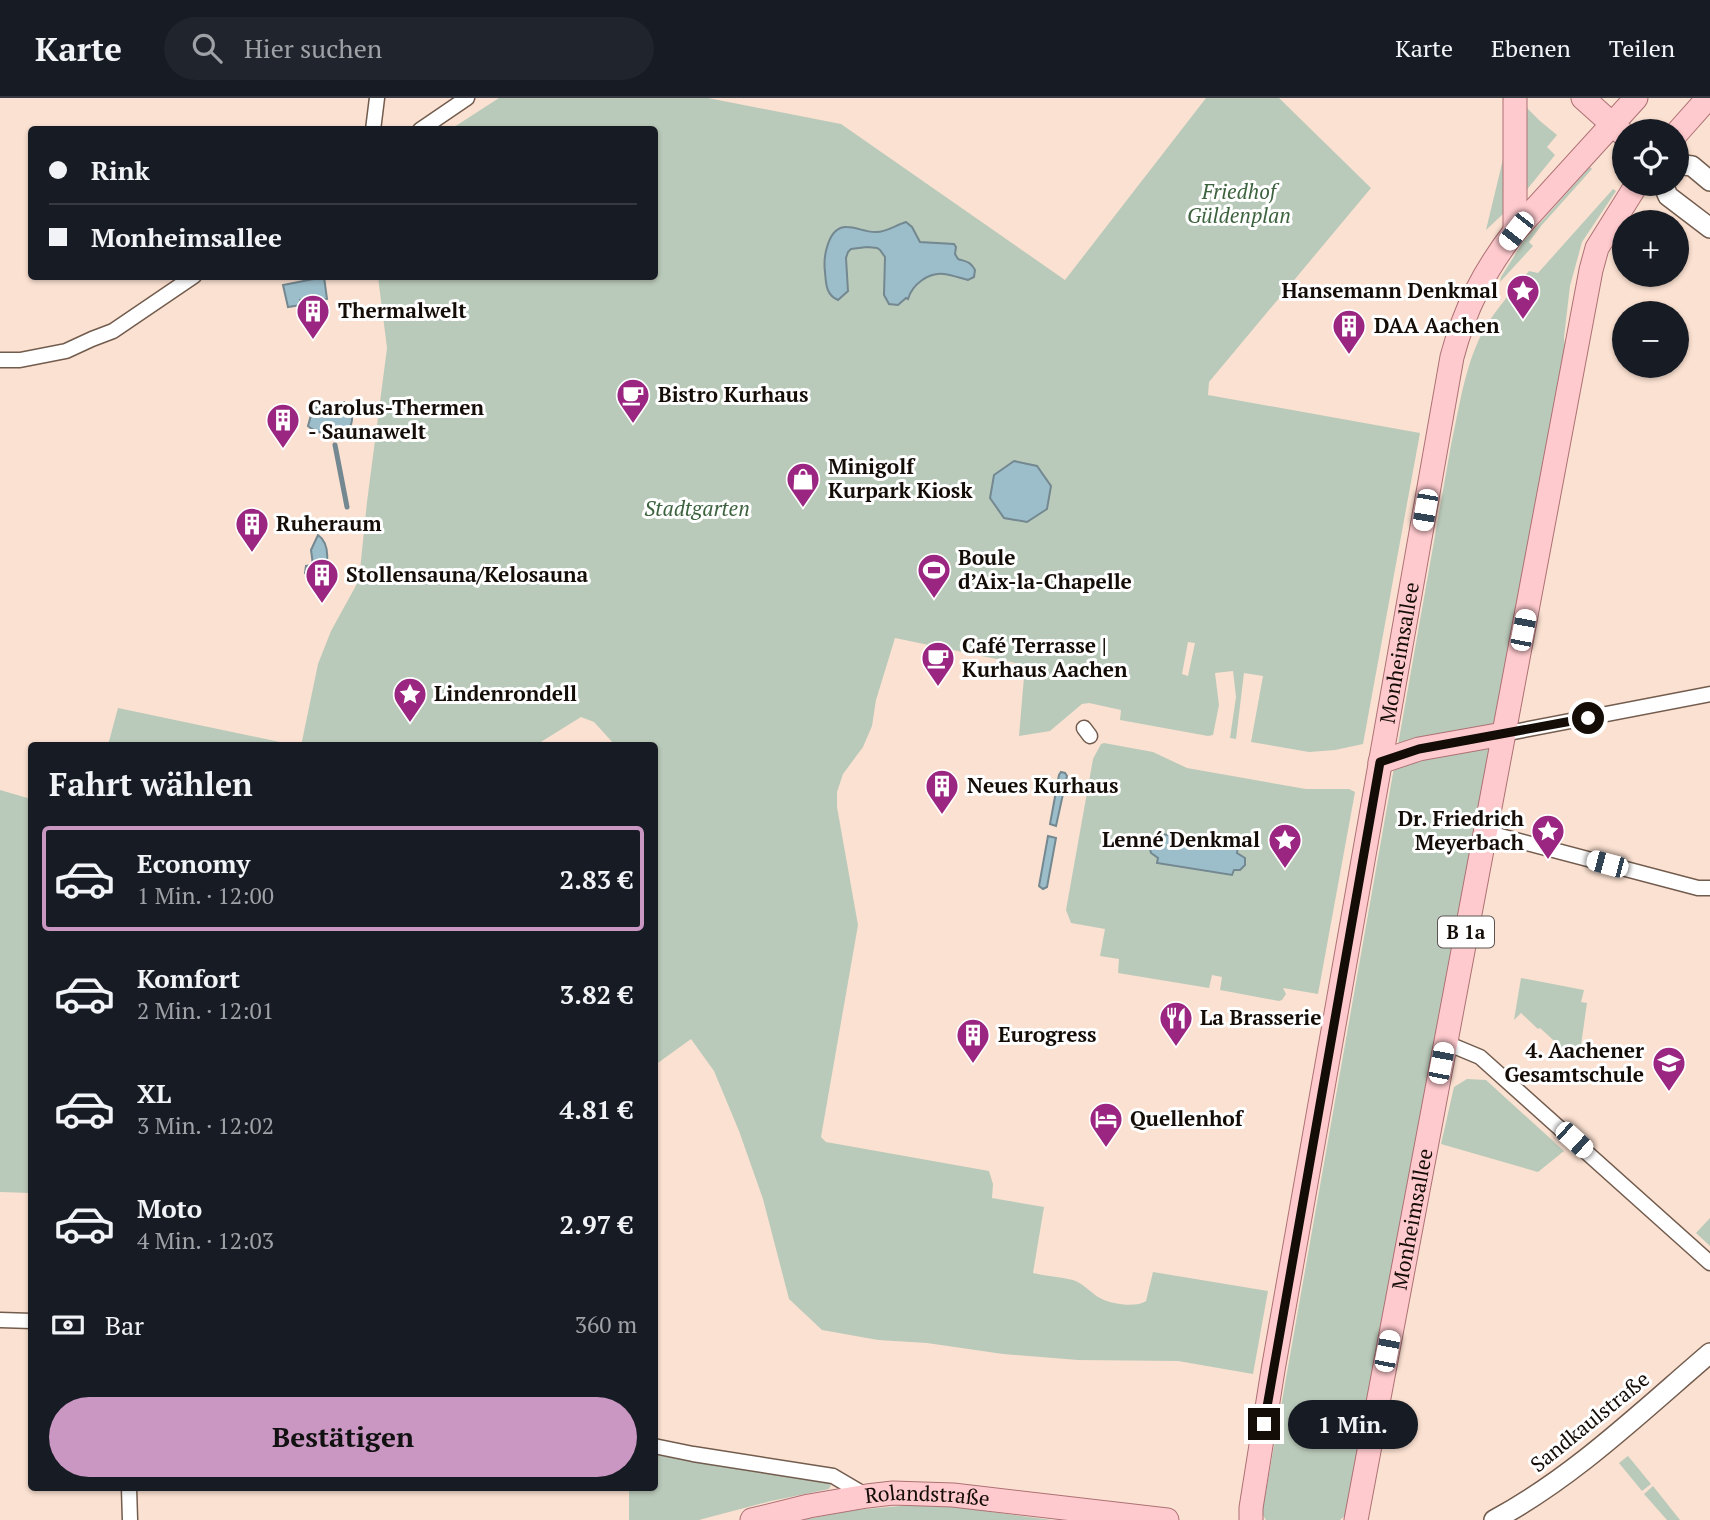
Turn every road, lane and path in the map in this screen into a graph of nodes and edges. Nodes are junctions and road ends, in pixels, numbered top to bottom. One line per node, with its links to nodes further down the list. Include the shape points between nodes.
1 (377, 98): 10 (street)
2 (467, 98): 11 (street)
3 (1515, 98): 18 (main road)
4 (1583, 98): 9 (main road)
5 (1636, 98): 7 (main road, Monheimsallee)
6 (1708, 98): 8 (main road)
7 (1624, 119)
8 (1689, 119)
9 (1612, 124)
10 (374, 126)
11 (426, 126)
12 (1612, 135): 18 (main road, Monheimsallee)
13 (1689, 166): 14 (street)
14 (1710, 181)
15 (1630, 196): 22 (main road, Monheimsallee / B 1a, via 1597,248 1591,270)
16 (1668, 196): 17 (street)
17 (1710, 228)
18 (1516, 231): 23 (main road, Monheimsallee, via 1477,289 1452,357)
19 (188, 280): 20 (street, via 113,331 66,351)
20 (0, 360)
21 (1710, 694): 22 (street)
22 (1503, 734): 23 (main road, via 1419,749); 24 (main road, Monheimsallee / B 1a)
23 (1380, 762): 37 (main road, Monheimsallee)
24 (1485, 832): 25 (street); 26 (main road, Monheimsallee / B 1a)
25 (1710, 888)
26 (1444, 1045): 27 (street, via 1480,1057); 38 (main road, Monheimsallee / B 1a)
27 (1710, 1263)
28 (0, 1320): 29 (street)
29 (28, 1321)
30 (1710, 1353): 39 (street, Sandkaulstraße, via 1589,1455)
31 (658, 1447): 33 (street, Rolandstraße, via 833,1476)
32 (129, 1491): 34 (street)
33 (867, 1496): 35 (main road); 36 (main road, Rolandstraße, via 953,1495)
34 (130, 1520)
35 (752, 1520)
36 (1167, 1520)
37 (1251, 1520)
38 (1356, 1520)
39 (1494, 1520)

